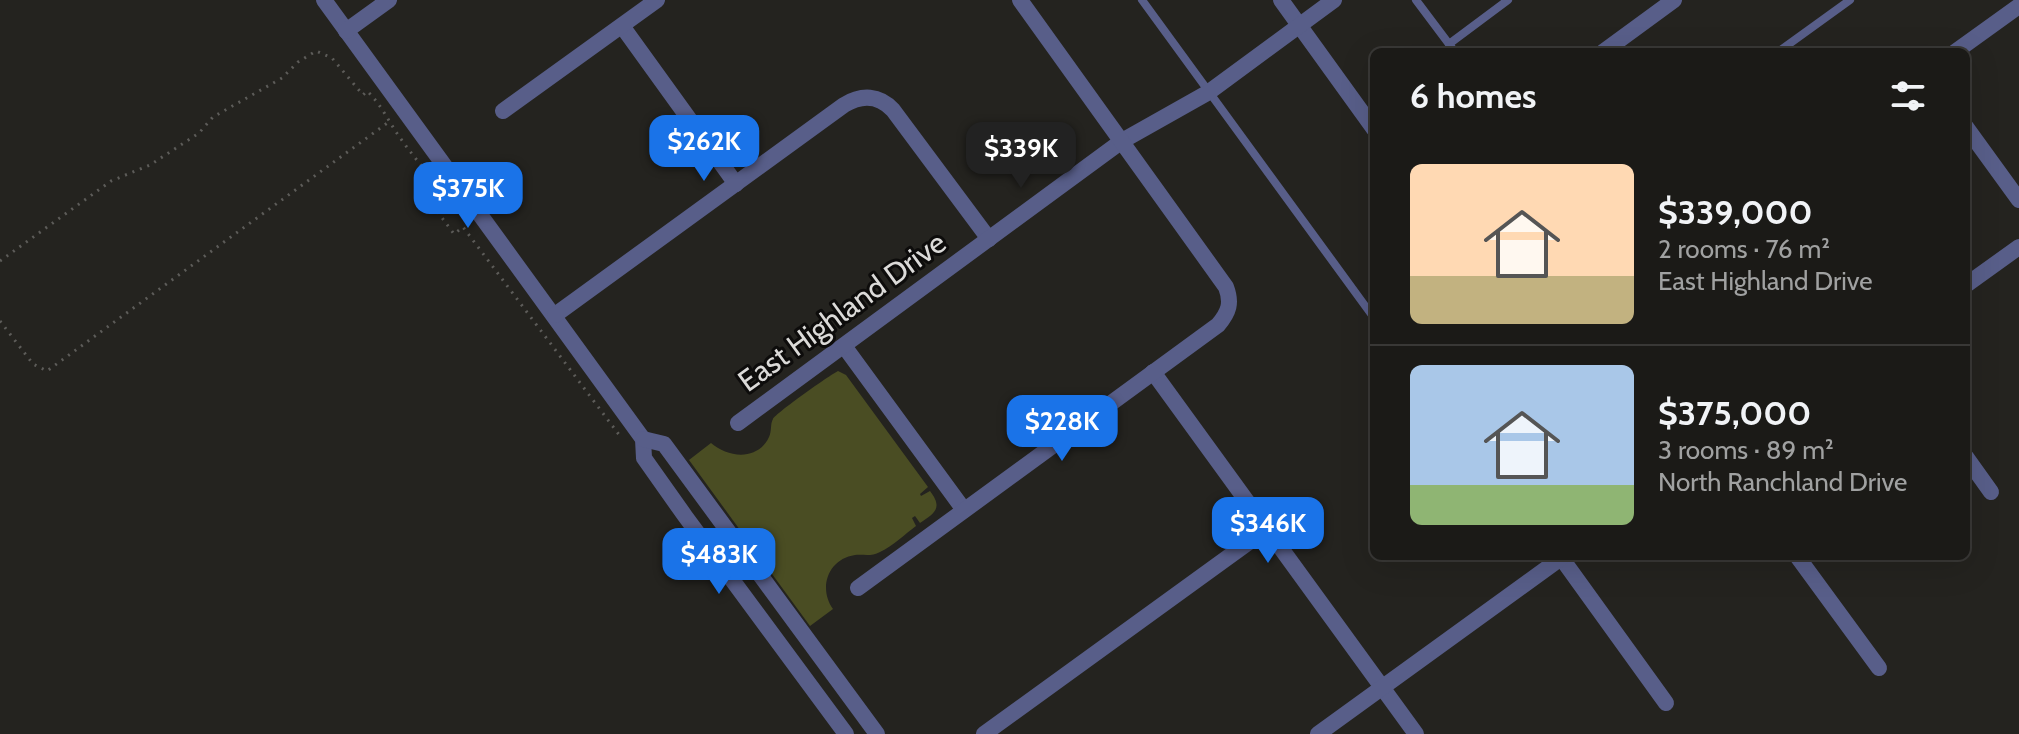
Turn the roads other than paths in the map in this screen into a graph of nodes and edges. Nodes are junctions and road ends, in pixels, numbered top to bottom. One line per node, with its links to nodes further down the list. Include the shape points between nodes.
1 (324, 0): 15 (street)
2 (389, 0): 15 (street)
3 (657, 0): 14 (street)
4 (1020, 0): 25 (street)
5 (1142, 0): 21 (lane)
6 (1281, 0): 13 (street)
7 (1334, 0): 13 (street, East Highland Drive)
8 (1416, 0): 16 (lane)
9 (1508, 0): 16 (lane)
10 (1674, 0): 18 (street)
11 (1850, 0): 19 (lane)
12 (2019, 6): 20 (street)
13 (1300, 25): 21 (street, East Highland Drive); 23 (street)
14 (622, 26): 22 (street); 26 (street)
15 (346, 31): 32 (street)
16 (1449, 44): 17 (lane)
17 (1452, 48)
18 (1608, 48)
19 (1784, 48)
20 (1961, 48)
21 (1209, 92): 25 (street, East Highland Drive); 31 (lane)
22 (503, 111)
23 (1370, 123)
24 (1970, 133): 27 (street)
25 (1122, 141): 28 (street, East Highland Drive); 34 (street, via 1230,298 1218,325)
26 (736, 184): 28 (street, via 851,101 869,97 893,110); 32 (street)
27 (2019, 200)
28 (989, 239): 33 (street, East Highland Drive)
29 (2019, 247): 30 (street)
30 (1970, 282)
31 (1370, 313)
32 (555, 315): 36 (street)
33 (844, 346): 35 (street, East Highland Drive); 39 (street)
34 (1153, 372): 39 (street); 40 (street)
35 (738, 423)
36 (643, 439): 48 (street, via 644,458); 49 (street, via 664,444)
37 (1970, 463): 38 (street)
38 (1991, 492)
39 (964, 510): 44 (street)
40 (1267, 529): 46 (street); 50 (street)
41 (1556, 560): 46 (street)
42 (1562, 560): 47 (street)
43 (1800, 560): 45 (street)
44 (858, 588)
45 (1879, 668)
46 (1382, 687): 51 (street); 52 (street)
47 (1666, 703)
48 (846, 734)
49 (877, 734)
50 (984, 734)
51 (1318, 734)
52 (1416, 734)

